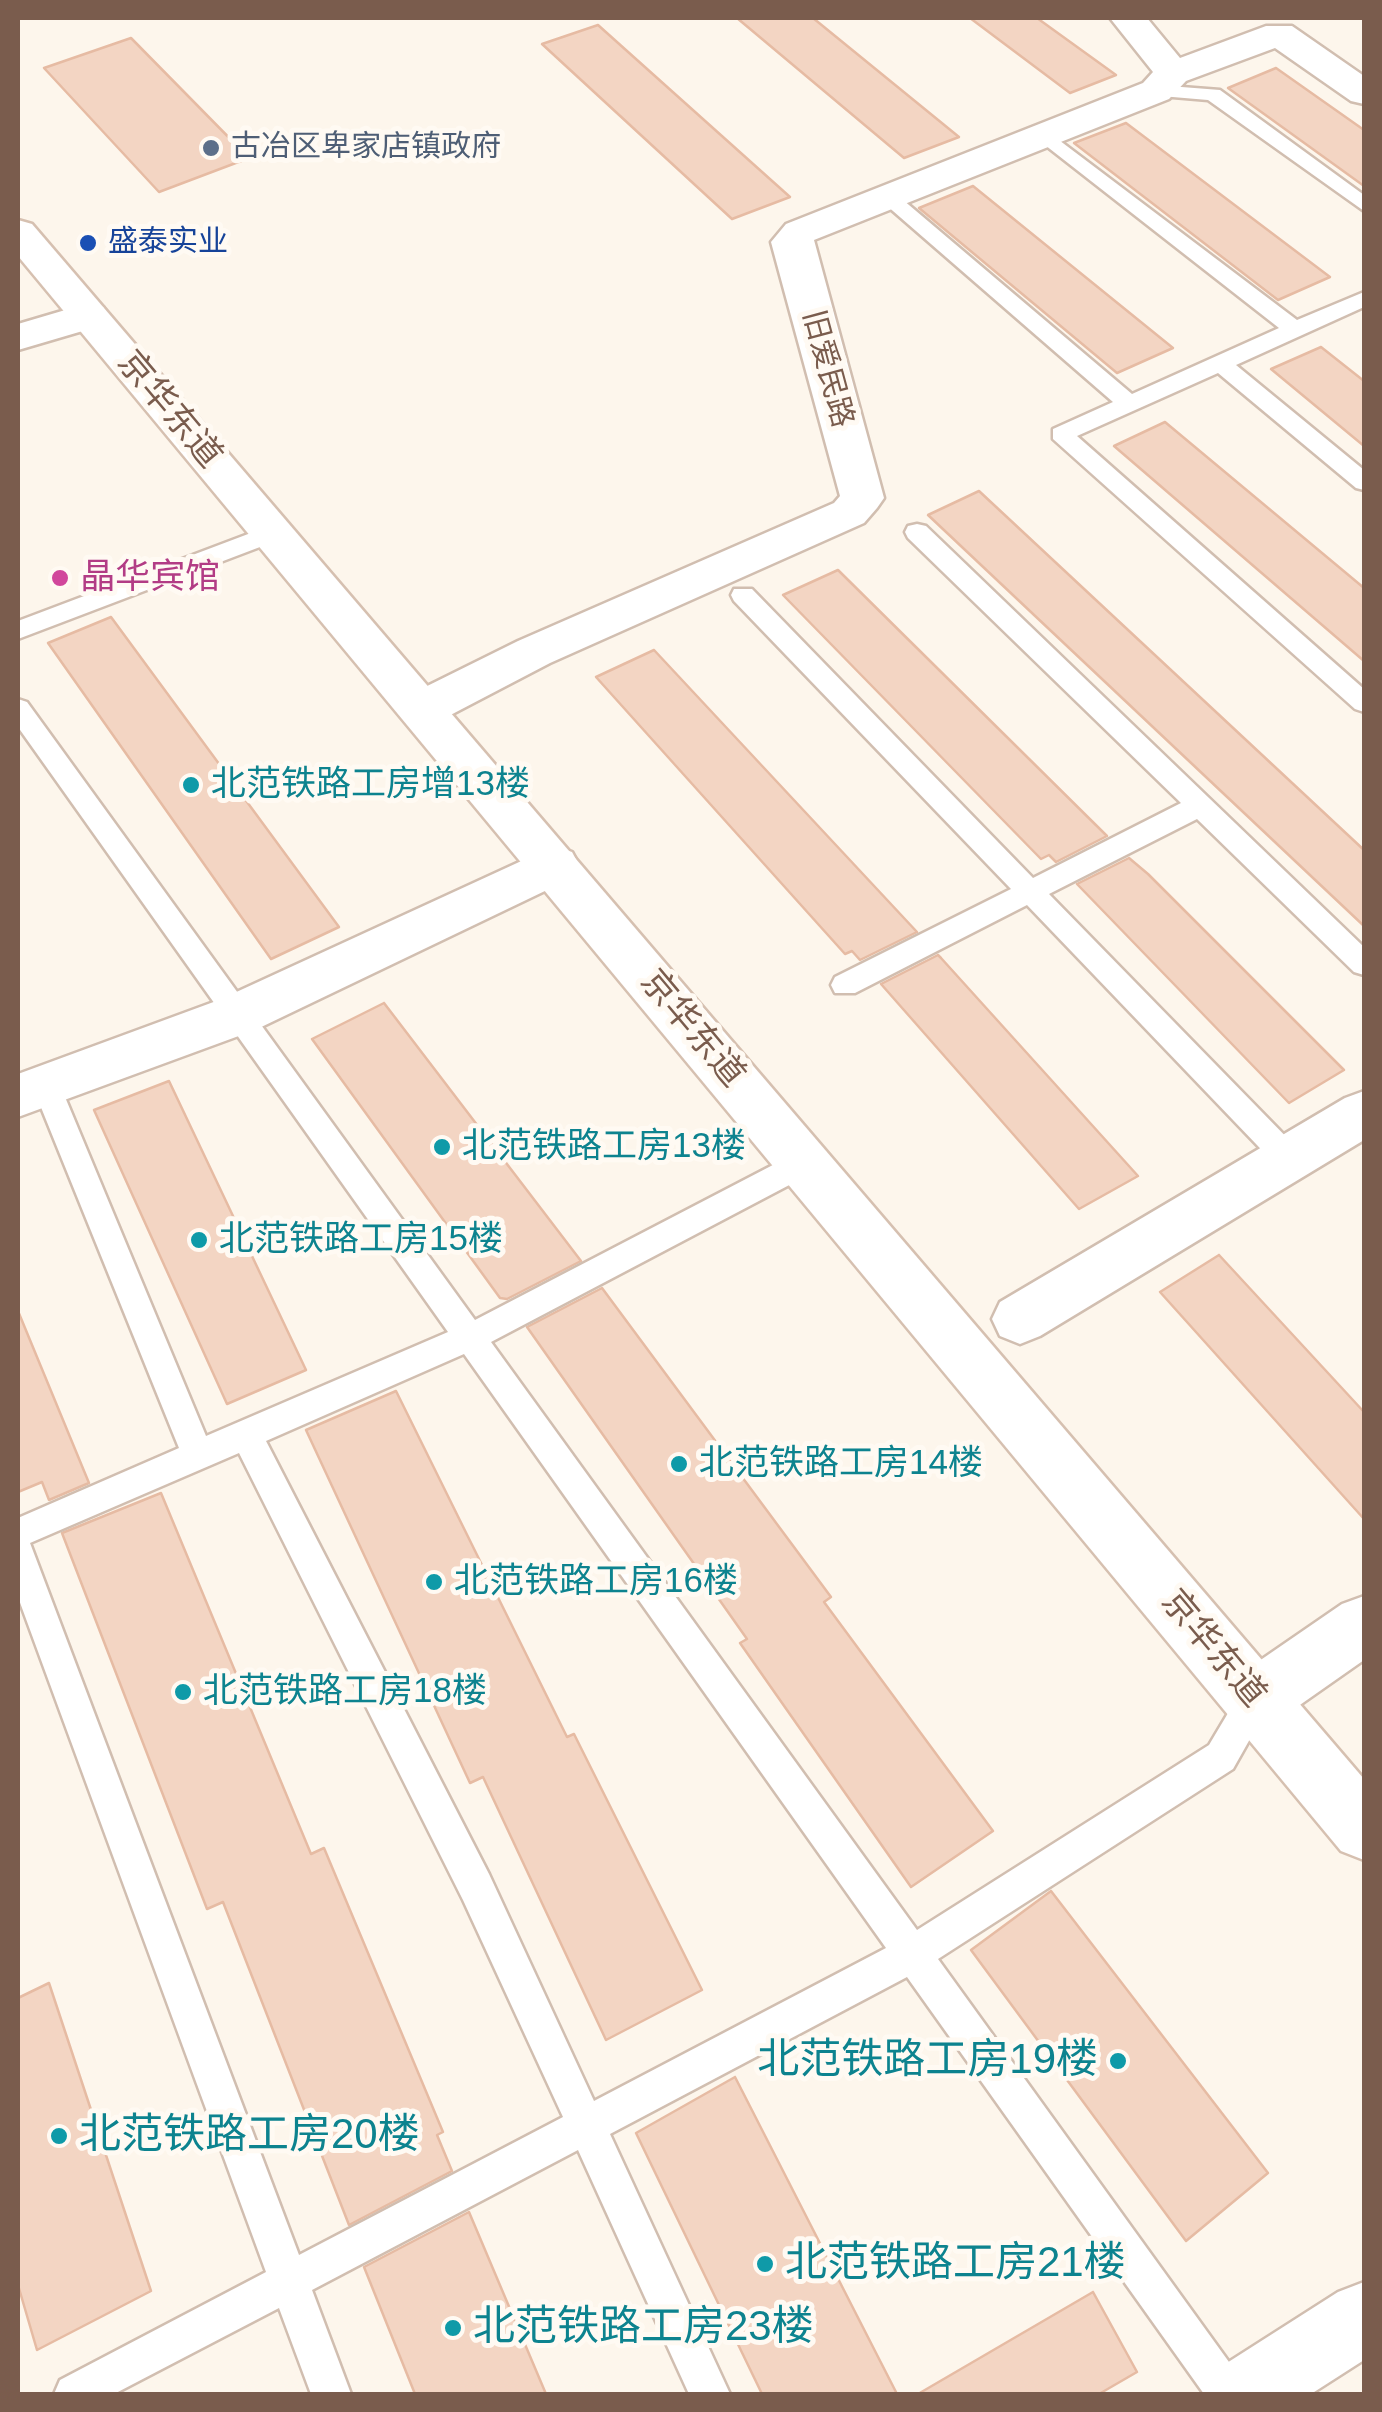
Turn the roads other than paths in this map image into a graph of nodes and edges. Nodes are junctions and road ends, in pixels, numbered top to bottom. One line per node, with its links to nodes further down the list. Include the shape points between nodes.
1 (1128, 18): 2 (street)
2 (1165, 82): 3 (street, 旧爱民路, via 1279,34); 4 (street, 旧爱民路); 6 (lane, via 1213,94)
3 (1364, 93)
4 (1043, 134): 5 (street, 旧爱民路); 10 (lane)
5 (889, 198): 13 (lane); 21 (street, 旧爱民路, via 800,232 792,242 862,498 850,514 534,652)
6 (1364, 205)
7 (18, 232): 9 (street, 京华东道)
8 (1364, 299): 10 (lane)
9 (89, 316): 11 (street); 16 (street, 京华东道)
10 (1295, 330): 12 (lane)
11 (18, 337)
12 (1220, 363): 13 (lane); 14 (lane)
13 (1130, 403): 19 (lane, via 1060,434)
14 (1364, 482)
15 (917, 532): 22 (lane)
16 (272, 533): 18 (lane); 21 (street, 京华东道)
17 (743, 596): 24 (lane)
18 (18, 630)
19 (1364, 703)
20 (18, 708): 27 (lane)
21 (422, 709): 23 (street, 京华东道)
22 (1199, 806): 24 (lane); 25 (lane)
23 (554, 866): 27 (street); 31 (street, 京华东道)
24 (1030, 892): 26 (lane); 30 (lane)
25 (1364, 964)
26 (845, 984)
27 (237, 1015): 28 (street); 33 (lane)
28 (32, 1090): 35 (lane)
29 (1364, 1113): 30 (street)
30 (1289, 1158): 32 (street)
31 (804, 1163): 33 (lane); 39 (street, 京华东道)
32 (1020, 1319)
33 (472, 1337): 34 (lane); 41 (lane)
34 (246, 1434): 35 (lane); 42 (lane, via 476,1887)
35 (198, 1455): 36 (lane)
36 (18, 1534)
37 (18, 1553): 43 (lane)
38 (1364, 1625): 39 (street)
39 (1255, 1700): 40 (street, 京华东道); 41 (lane, via 1220,1757)
40 (1364, 1828)
41 (910, 1956): 42 (lane); 48 (lane)
42 (585, 2126): 43 (lane); 47 (lane)
43 (289, 2282): 45 (lane); 46 (lane)
44 (1364, 2318): 49 (street)
45 (74, 2394)
46 (331, 2394)
47 (710, 2394)
48 (1228, 2394)
49 (1246, 2394)

